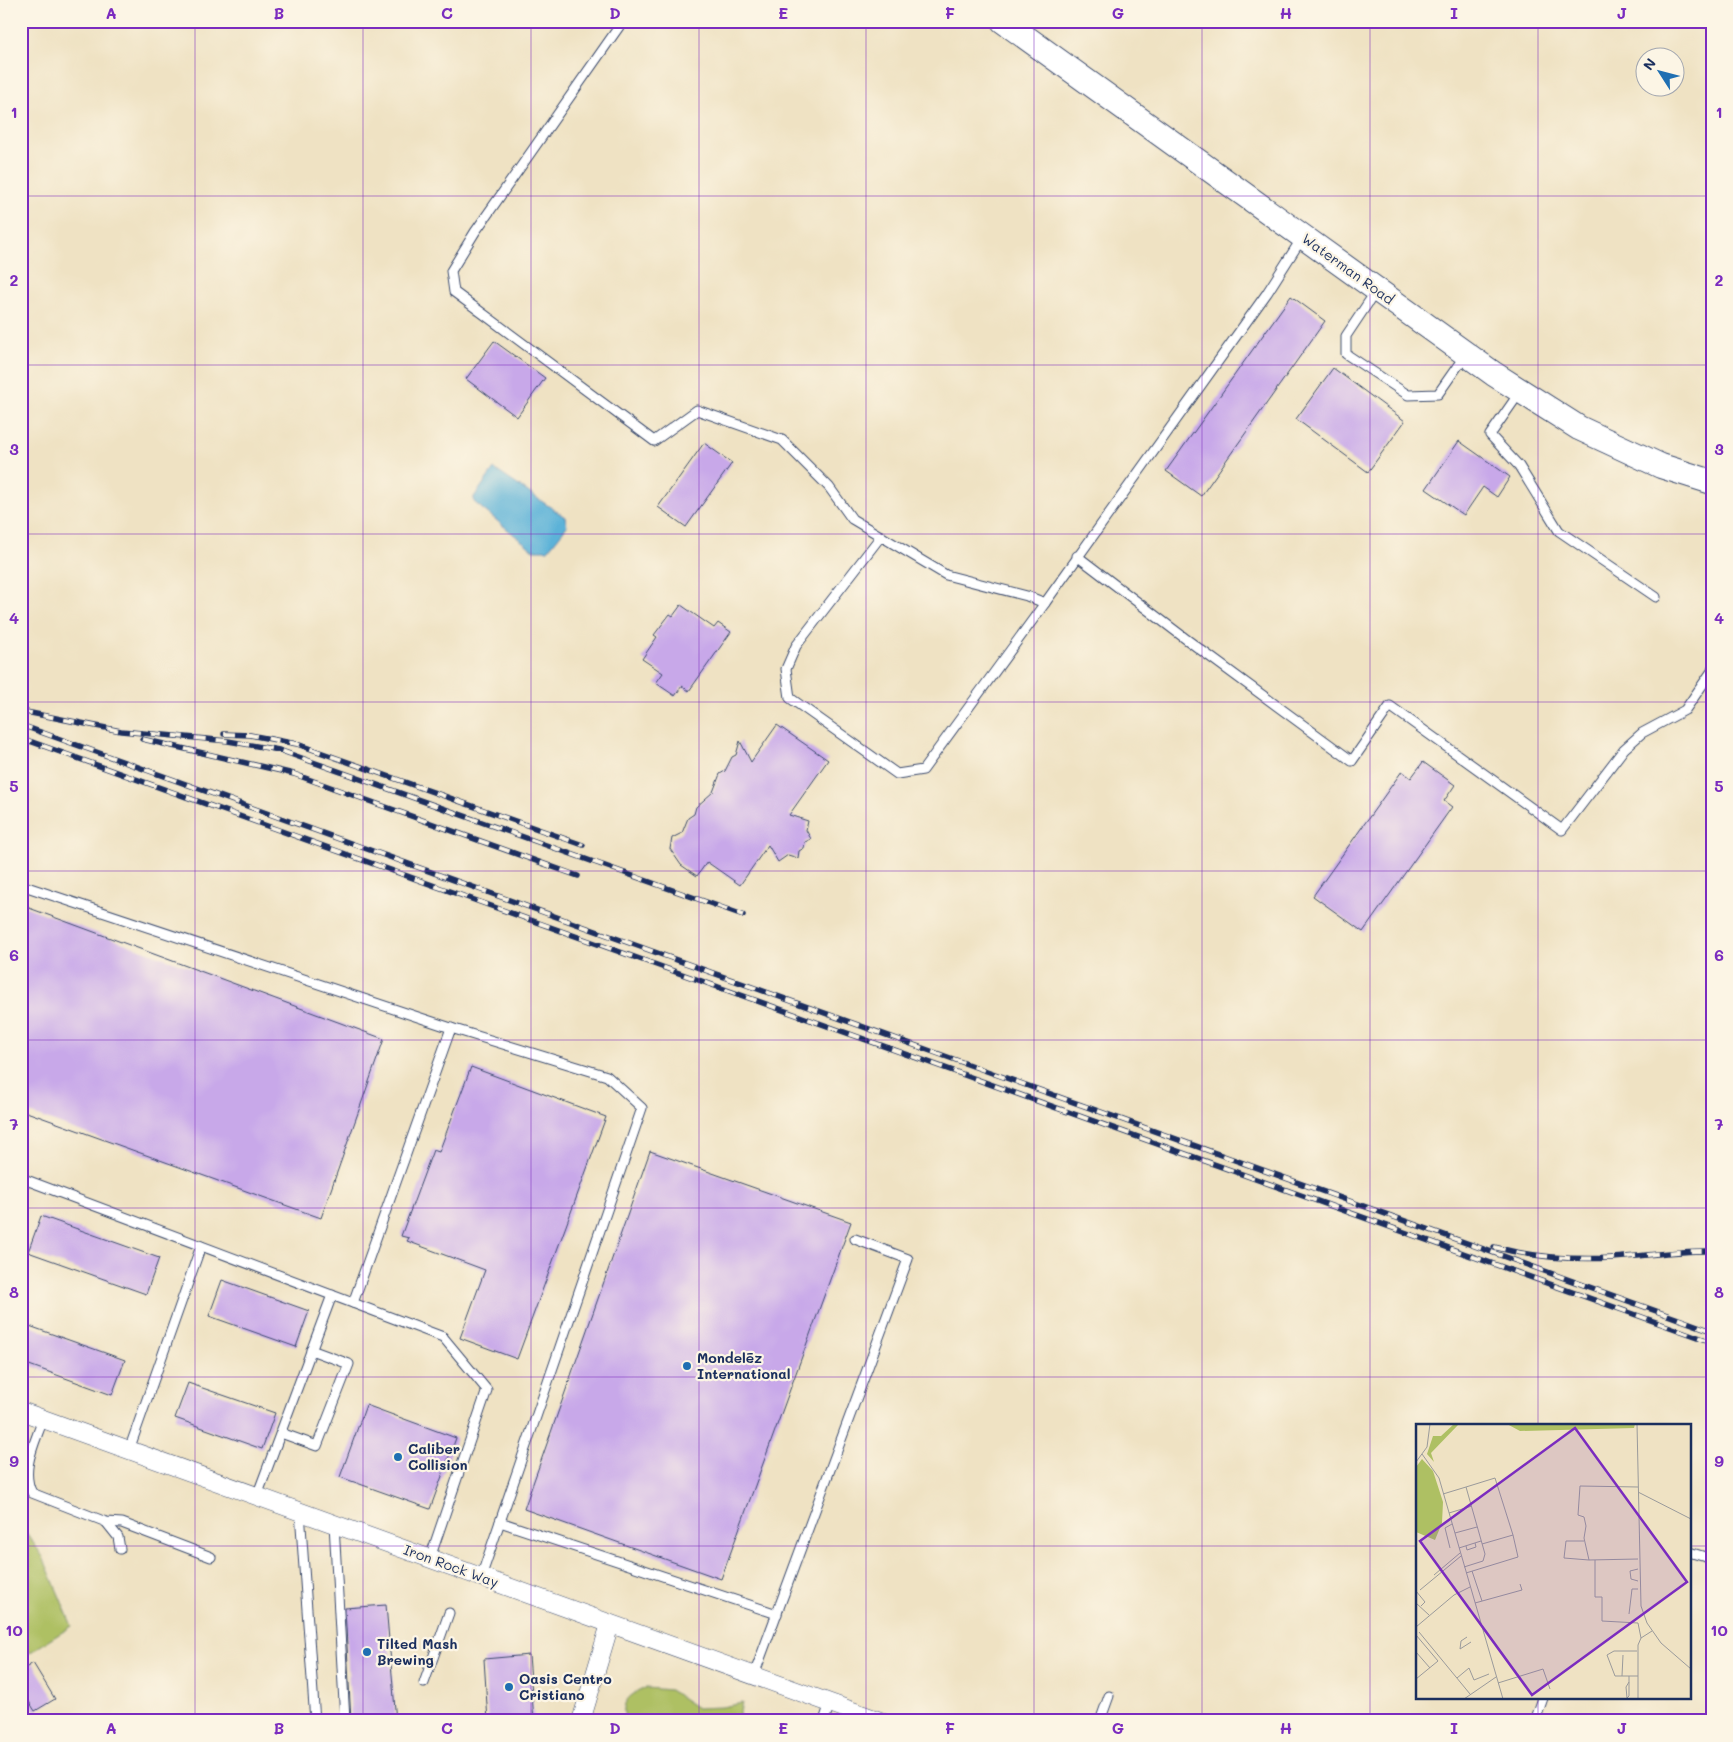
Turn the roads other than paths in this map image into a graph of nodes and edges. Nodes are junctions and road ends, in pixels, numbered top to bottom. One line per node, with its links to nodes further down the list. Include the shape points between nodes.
1 (623, 21): 8 (lane, via 475,232 451,271 454,292 654,441 697,410 782,440 829,487 852,519)
2 (1003, 21): 3 (main road, Waterman Road)
3 (1303, 236): 4 (main road, Waterman Road); 9 (lane, via 1267,293)
4 (1377, 290): 5 (main road, Waterman Road); 5 (lane, via 1346,336 1346,354 1408,396 1438,394)
5 (1466, 354): 6 (main road, Waterman Road)
6 (1521, 391): 7 (main road, Waterman Road, via 1579,428 1660,466); 10 (lane, via 1490,435 1518,466 1559,531)
7 (1712, 482)
8 (881, 536): 11 (lane, via 946,575); 11 (lane, via 796,646 786,669 790,698 898,774 923,770)
9 (1077, 556): 11 (lane); 12 (lane, via 1352,761 1390,706 1562,830 1624,749 1642,733 1685,710)
10 (1656, 597)
11 (1045, 603)
12 (1712, 671)
13 (21, 885): 14 (lane)
14 (451, 1028): 19 (lane); 28 (lane, via 607,1076 642,1108)
15 (21, 1178): 17 (lane)
16 (855, 1239): 37 (lane, via 908,1259)
17 (201, 1246): 18 (lane); 24 (lane)
18 (332, 1295): 19 (lane); 20 (lane)
19 (353, 1303): 33 (lane, via 443,1337 487,1390)
20 (311, 1350): 23 (lane); 23 (lane, via 349,1364 316,1446)
21 (21, 1411): 22 (street, Iron Rock Way)
22 (43, 1419): 24 (street, Iron Rock Way); 27 (lane, via 26,1471 32,1493)
23 (281, 1432): 25 (lane)
24 (129, 1450): 25 (street, Iron Rock Way)
25 (257, 1496): 26 (street, Iron Rock Way)
26 (300, 1512): 29 (street, Iron Rock Way); 44 (lane)
27 (106, 1522): 30 (lane, via 118,1537); 32 (lane, via 122,1523)
28 (500, 1522): 35 (lane); 37 (lane)
29 (334, 1524): 33 (street, Iron Rock Way); 45 (lane)
30 (120, 1549)
31 (1690, 1552): 34 (lane)
32 (211, 1557)
33 (430, 1558): 35 (street, Iron Rock Way)
34 (1712, 1560)
35 (481, 1577): 38 (street, Iron Rock Way)
36 (448, 1613): 40 (lane)
37 (777, 1614): 39 (lane)
38 (610, 1624): 39 (street, Iron Rock Way); 46 (street)
39 (754, 1675): 43 (street, Iron Rock Way)
40 (424, 1684)
41 (1109, 1696): 49 (lane)
42 (1542, 1700): 50 (lane)
43 (830, 1703): 47 (lane); 48 (street, Iron Rock Way)
44 (315, 1721)
45 (345, 1721)
46 (580, 1721)
47 (824, 1721)
48 (880, 1721)
49 (1100, 1721)
50 (1535, 1721)

